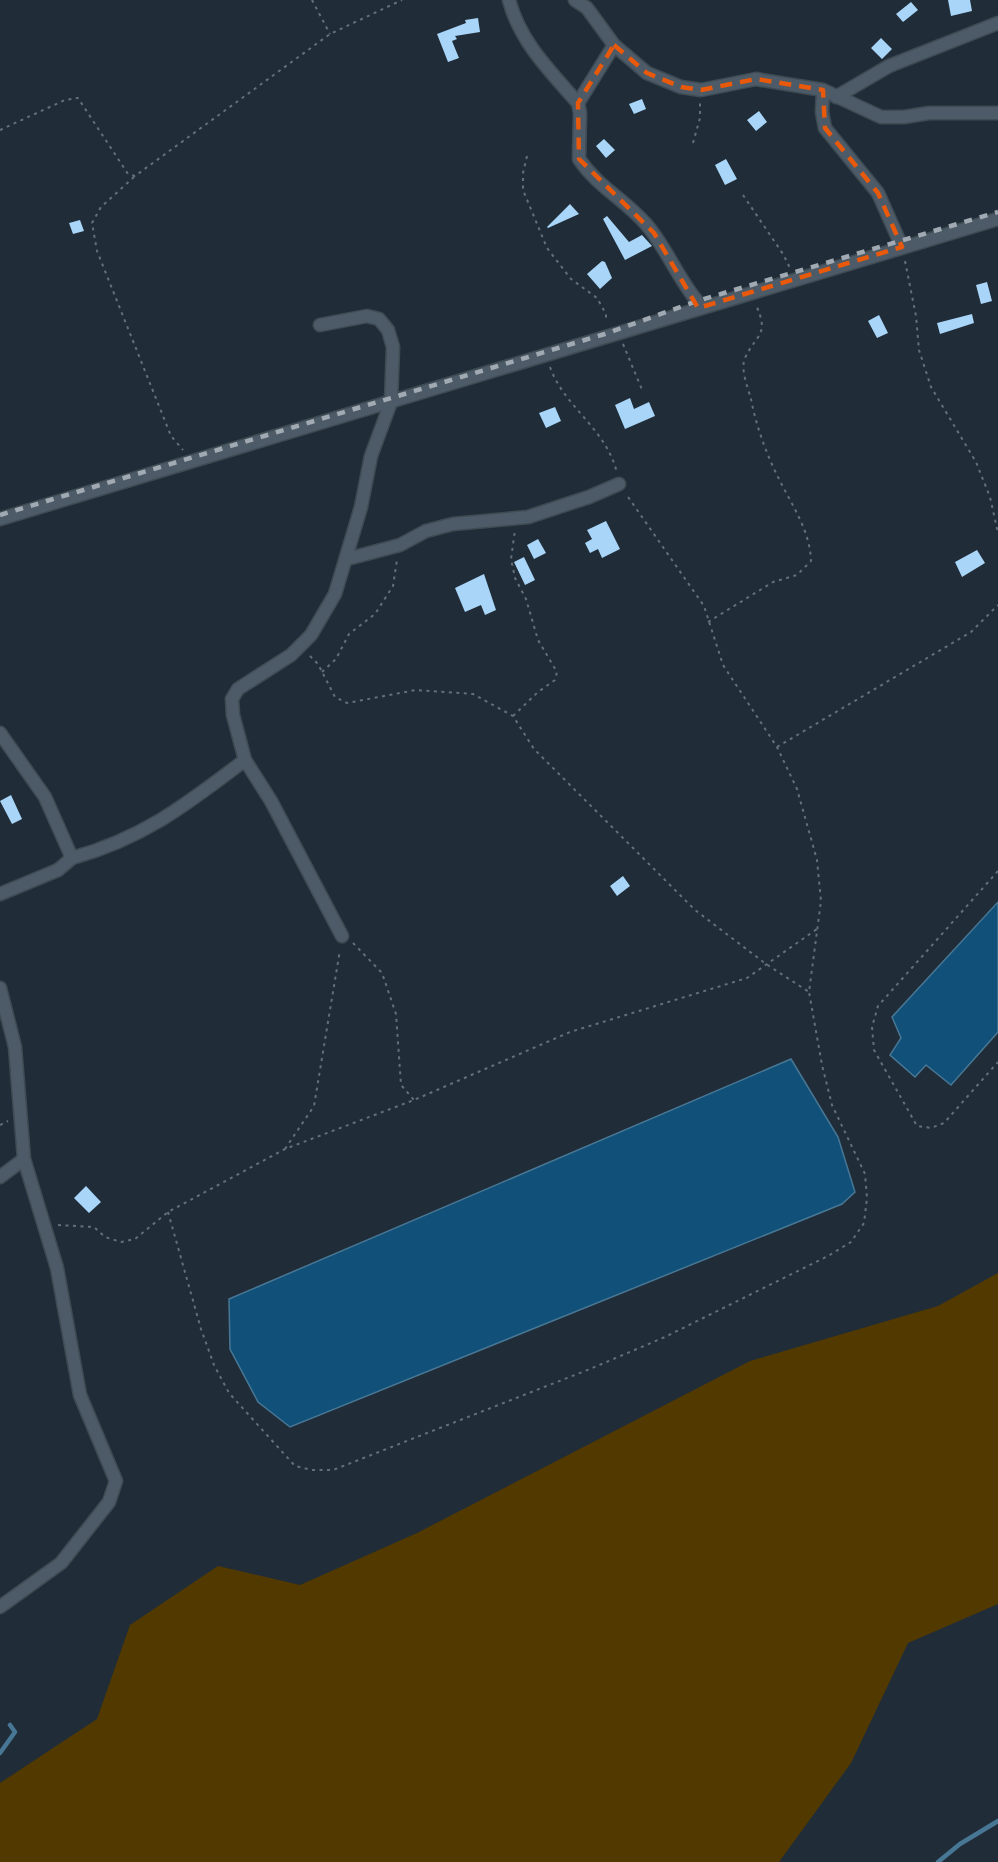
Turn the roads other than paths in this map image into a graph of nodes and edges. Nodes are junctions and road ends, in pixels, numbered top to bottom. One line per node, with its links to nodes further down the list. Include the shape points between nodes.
1 (509, 0): 7 (street, via 533,52)
2 (575, 0): 4 (street, via 587,8)
3 (998, 23): 6 (street, via 889,66)
4 (614, 45): 5 (street, via 647,73 665,82 701,90 756,79); 7 (street)
5 (823, 90): 6 (street); 10 (street, via 825,128 878,193)
6 (836, 97): 8 (street, via 881,117)
7 (578, 103): 11 (street, via 579,159 654,234)
8 (998, 113)
9 (998, 219): 10 (street)
10 (902, 247): 11 (street)
11 (698, 308): 13 (street)
12 (320, 326): 13 (street, via 367,316 379,320 388,330 393,346)
13 (391, 402): 15 (street); 16 (street, via 371,456)
14 (619, 484): 16 (street, via 517,520 453,524 426,531 400,545)
15 (0, 519)
16 (347, 559): 18 (street, via 336,594 311,635 279,664 238,688 232,699)
17 (0, 733): 19 (street, via 45,797)
18 (245, 760): 19 (street, via 147,830 105,849); 21 (street, via 272,801)
19 (72, 858): 20 (street, via 48,875)
20 (0, 894)
21 (342, 936)
22 (0, 988): 23 (street, via 15,1047)
23 (24, 1159): 24 (street); 25 (street, via 57,1268 76,1380 87,1416 116,1481 110,1502 61,1563)
24 (0, 1177)
25 (0, 1607)

